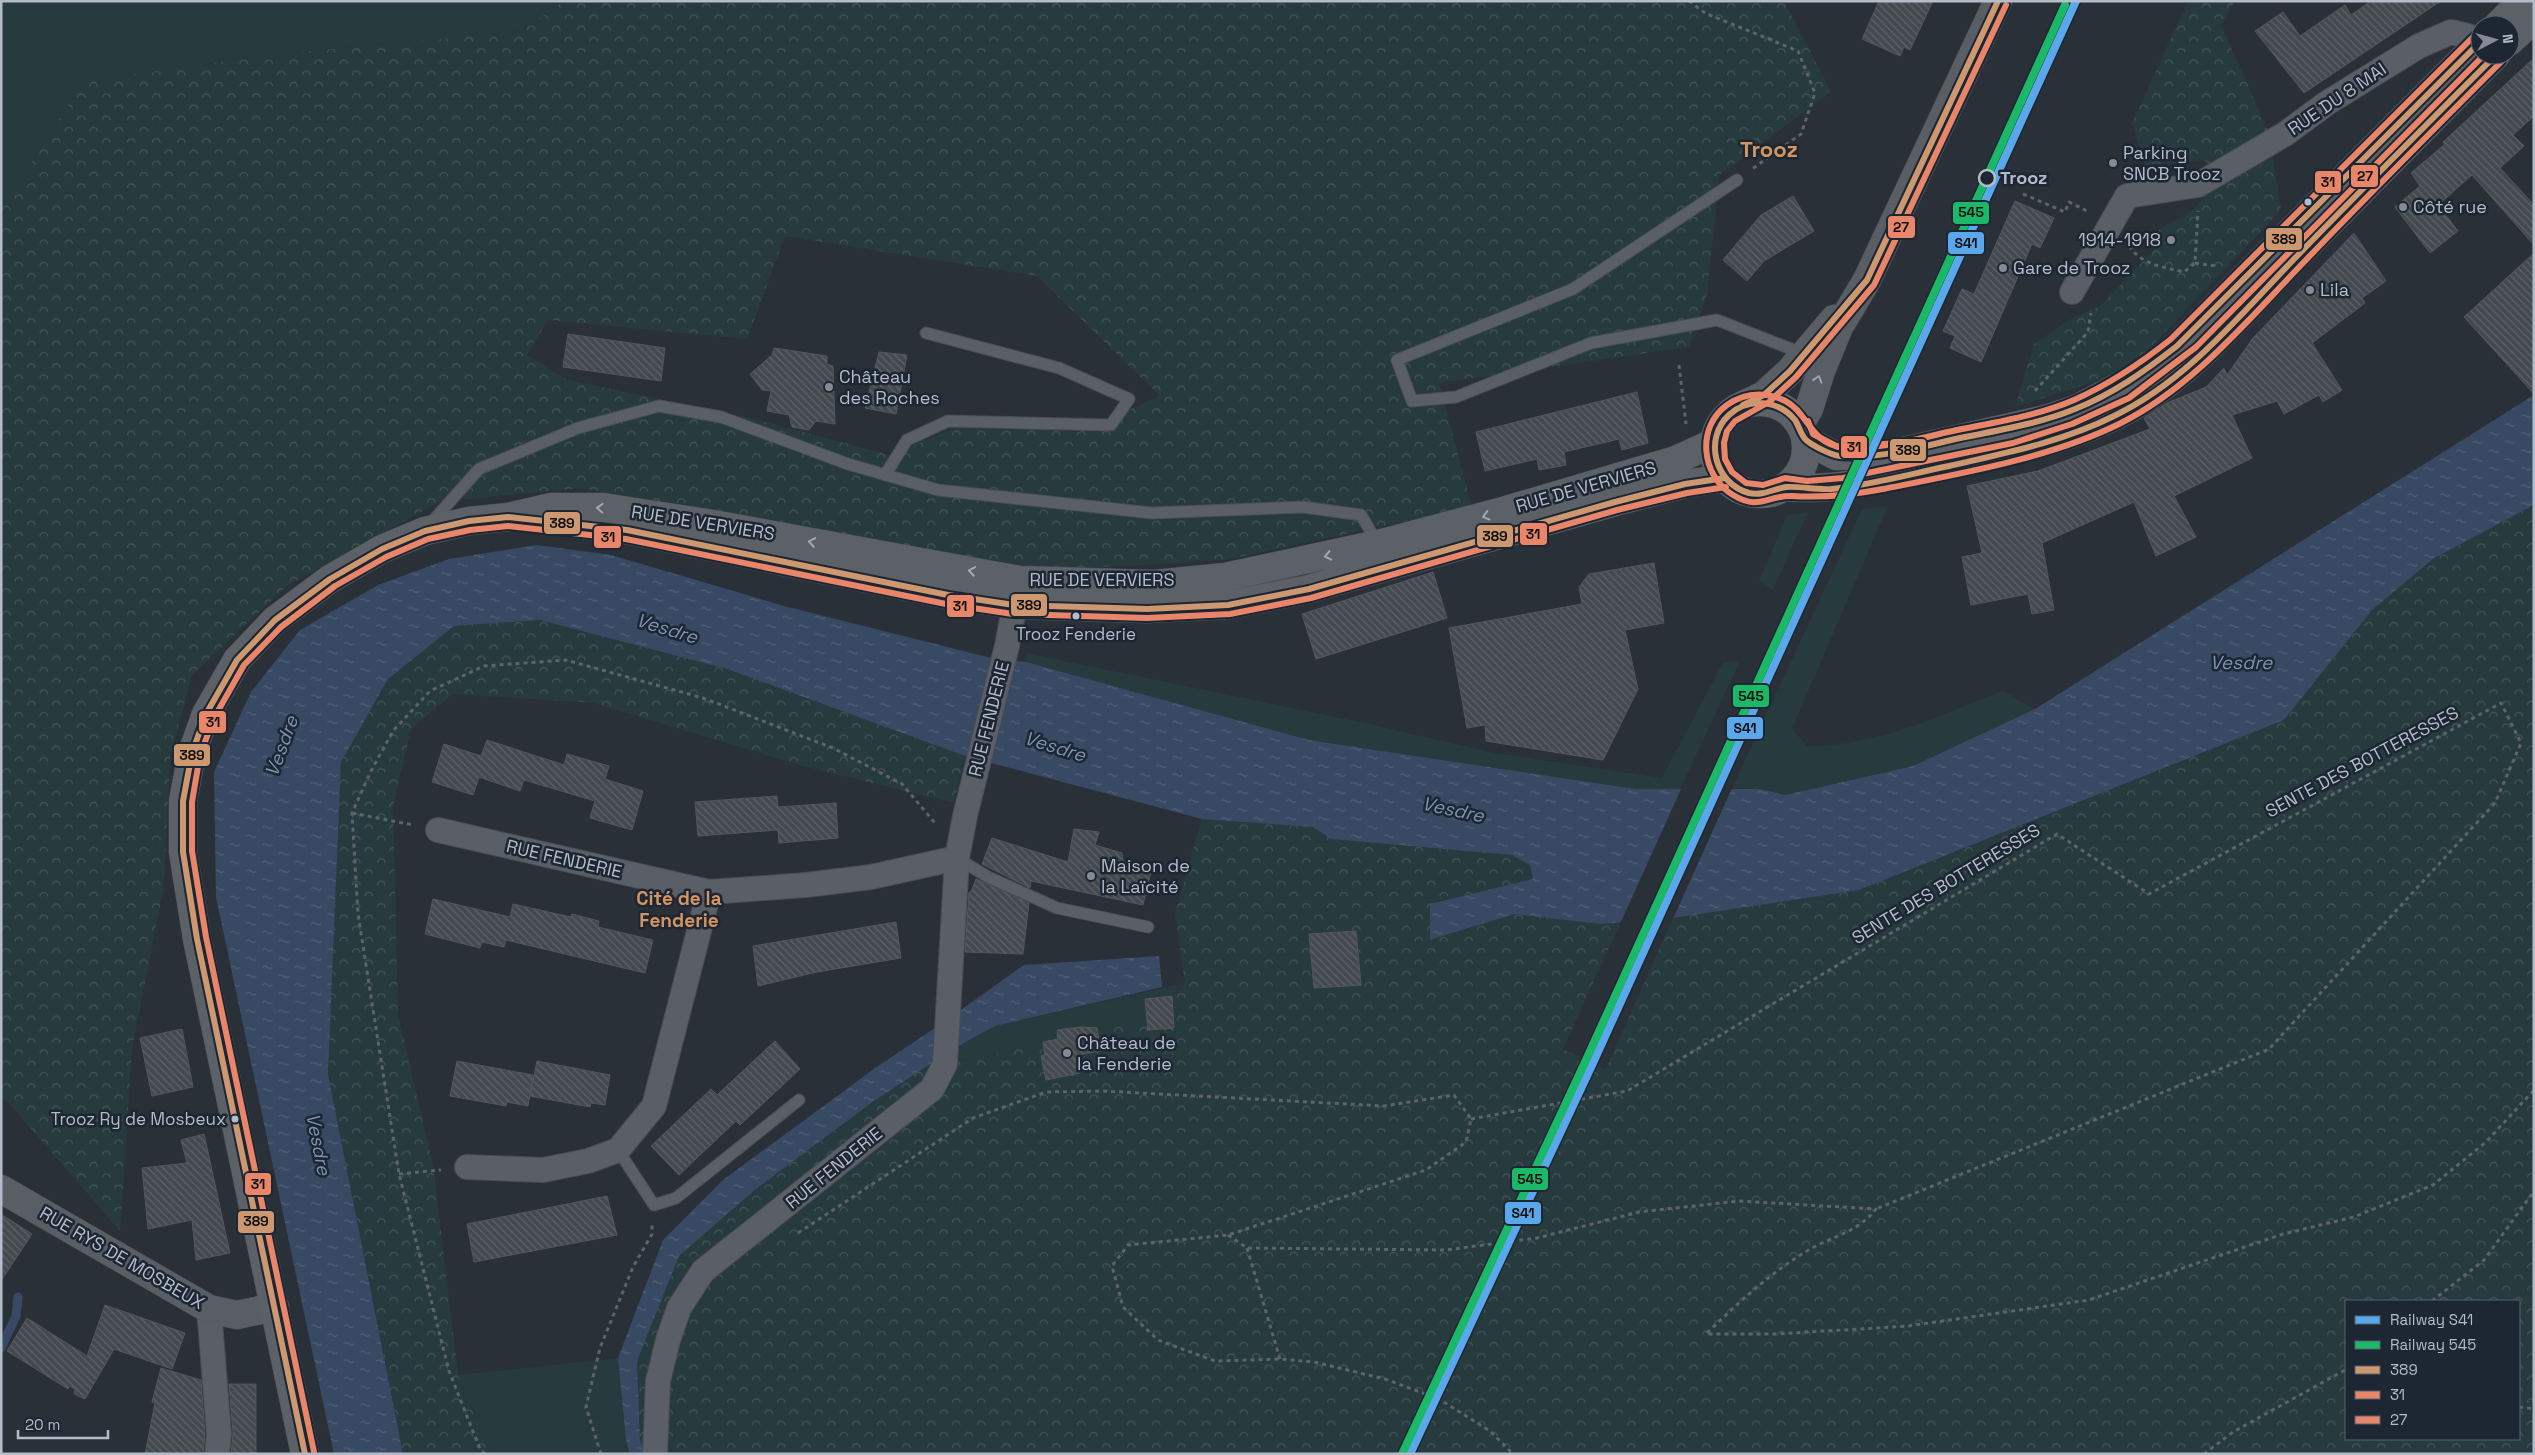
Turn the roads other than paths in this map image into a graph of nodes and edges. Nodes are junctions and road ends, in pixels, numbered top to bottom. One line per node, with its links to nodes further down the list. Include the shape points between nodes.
1 (1998, 1): 10 (street)
2 (2522, 1): 3 (main road)
3 (2508, 15)
4 (2534, 19): 5 (main road)
5 (2520, 32)
6 (2470, 38): 11 (street, RUE DU 8 MAI, via 2451,32 2419,46 2327,103 2285,134 2198,185 2126,196)
7 (2470, 62): 15 (main road, via 2177,346 2139,376 2076,409 1891,454 1836,456)
8 (2470, 64): 19 (main road, via 2355,196 2202,354 2133,406 2075,432 2015,451 1844,487 1807,490)
9 (1737, 180): 13 (lane, via 1573,289 1396,360 1412,400 1456,397 1591,343 1717,320)
10 (1867, 280): 13 (street); 15 (street, one-way to 10, via 1821,371 1839,328)
11 (2072, 292)
12 (926, 333): 17 (lane, via 1059,368 1129,399 1111,425 948,421 907,440)
13 (1804, 354): 14 (street, via 1764,395)
14 (1743, 405): 15 (main road, via 1758,402 1774,404 1789,412); 16 (main road, via 1729,414 1719,427)
15 (1803, 432): 19 (main road, via 1806,456 1800,472)
16 (1715, 442): 18 (main road, via 1716,461); 21 (main road, RUE DE VERVIERS, one-way to 21, via 1676,460 1611,481)
17 (885, 475): 20 (lane, via 721,417 659,406 578,428 479,469); 21 (lane, via 938,490 1152,513 1303,507 1352,513 1361,515)
18 (1725, 478): 19 (main road, via 1733,486 1753,494 1775,492); 22 (main road, RUE DE VERVIERS, via 1685,484 1615,502 1309,589 1228,605 1147,609)
19 (1784, 487)
20 (424, 531): 22 (main road, RUE DE VERVIERS, via 508,517 627,530 948,595); 31 (main road, RUE DE VERVIERS, via 382,549 330,579 275,620 237,660 206,714 192,753 184,801 183,852 198,939)
21 (1378, 544): 22 (main road, RUE DE VERVIERS, one-way to 22, via 1226,577)
22 (1017, 592): 24 (street, RUE FENDERIE)
23 (438, 830): 25 (street, RUE FENDERIE)
24 (957, 858): 25 (street, RUE FENDERIE, via 871,877); 26 (lane, via 988,877 1057,908); 35 (street, RUE FENDERIE, via 945,1064 932,1089 703,1271 679,1308 664,1356 658,1381)
25 (709, 892): 28 (street, via 654,1106)
26 (1148, 927)
27 (798, 1100): 28 (lane, via 676,1198 654,1205)
28 (618, 1150): 29 (street, via 588,1161 543,1170)
29 (467, 1167)
30 (1, 1189): 32 (street, RUE RYS DE MOSBEUX)
31 (276, 1307): 32 (street, RUE RYS DE MOSBEUX, via 237,1314); 34 (main road, RUE DE VERVIERS)
32 (209, 1308): 33 (street)
33 (218, 1454)
34 (305, 1454)
35 (655, 1454)

